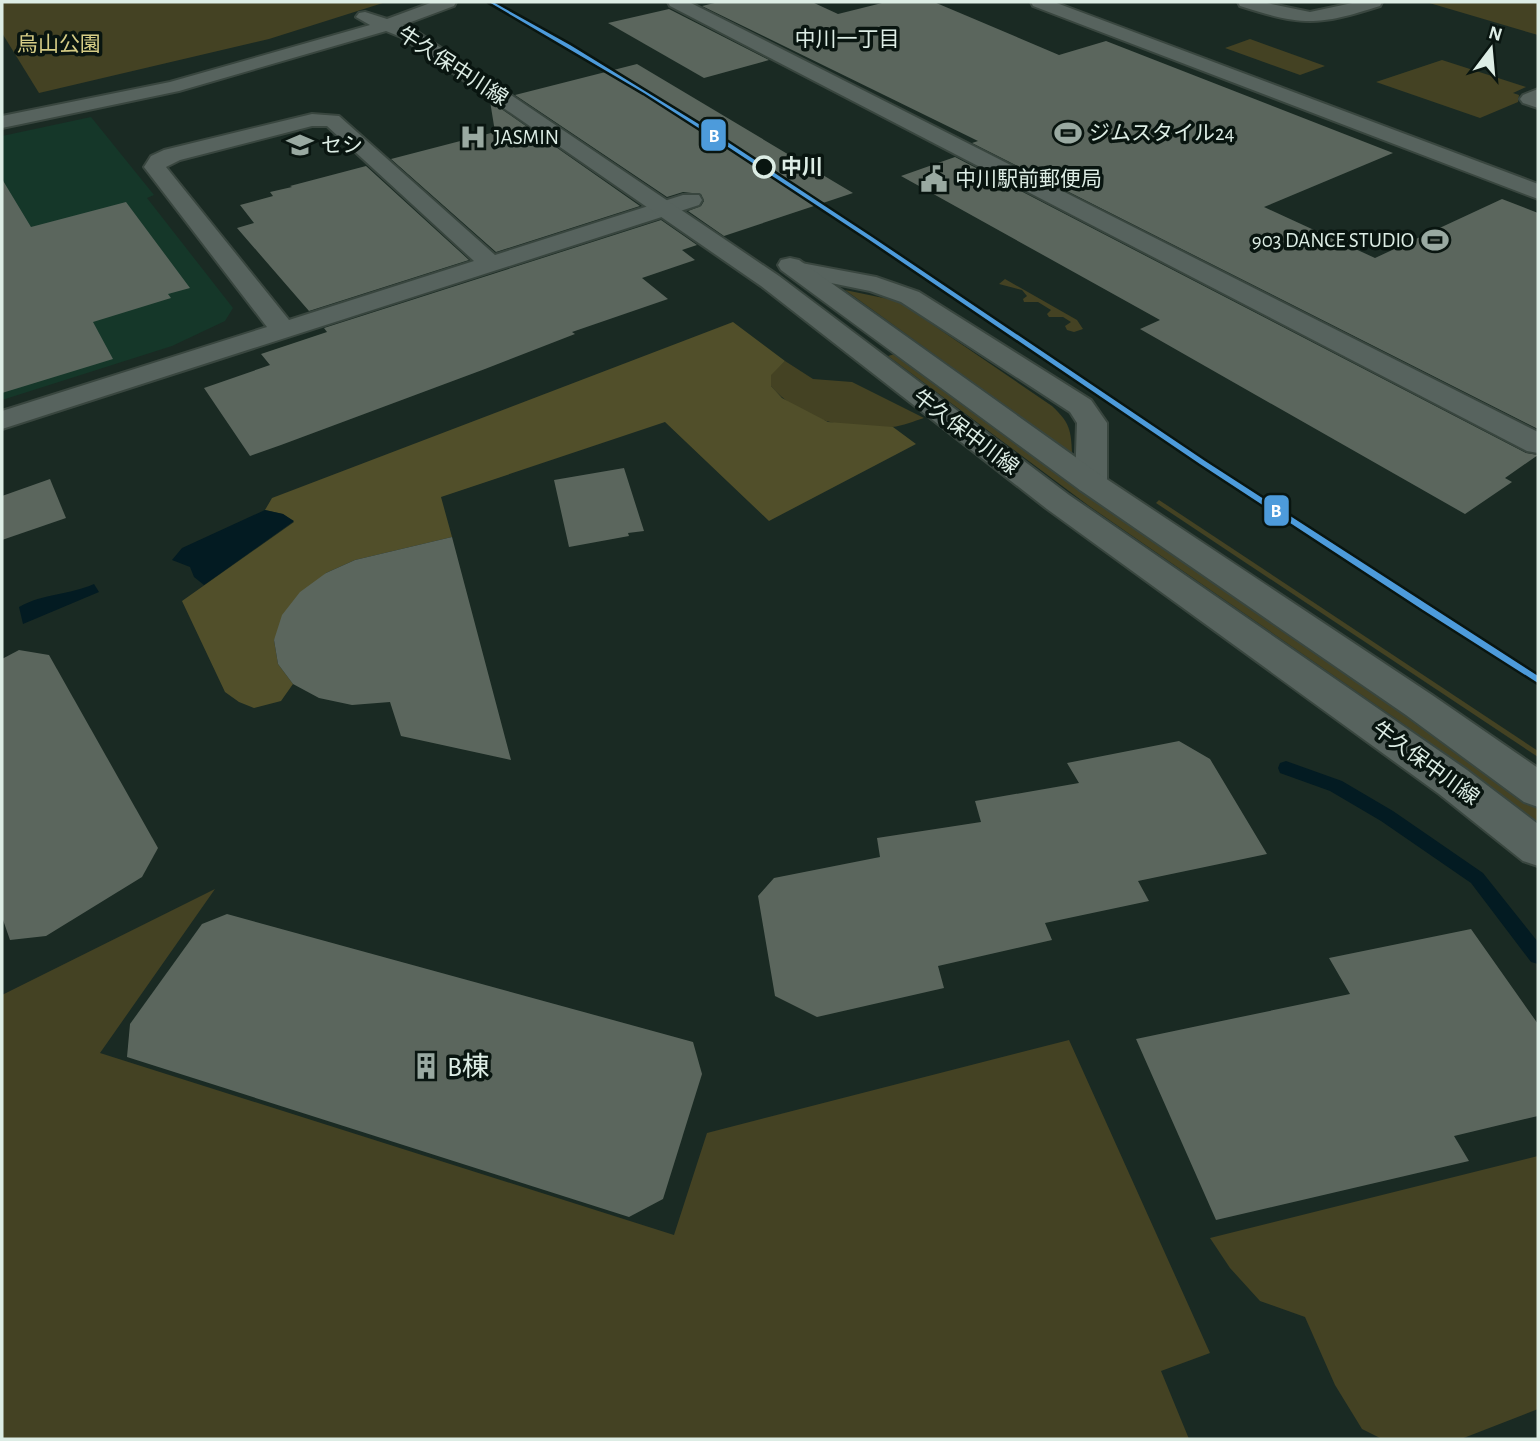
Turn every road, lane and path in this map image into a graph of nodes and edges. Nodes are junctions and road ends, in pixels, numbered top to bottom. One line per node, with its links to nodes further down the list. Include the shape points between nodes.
1 (448, 2): 6 (street, 牛久保中川線)
2 (676, 2): 17 (street)
3 (1039, 2): 11 (street)
4 (1246, 2): 5 (street, via 1316,19)
5 (1374, 2)
6 (393, 13): 9 (street); 10 (street, via 271,60); 12 (street, 牛久保中川線, via 407,33)
7 (1538, 95): 8 (street, via 1530,99)
8 (1538, 102)
9 (2, 109)
10 (2, 122)
11 (1538, 192)
12 (678, 204): 13 (street); 14 (street, 牛久保中川線); 20 (street, 牛久保中川線, via 770,281 1058,502 1453,782)
13 (490, 263): 15 (street); 15 (street, via 332,120 312,120 159,161 155,167)
14 (796, 269): 18 (street, 牛久保中川線); 18 (street, via 910,296 1081,407 1092,423)
15 (283, 330): 16 (street)
16 (2, 420)
17 (1538, 444)
18 (1091, 483): 19 (street, 牛久保中川線)
19 (1538, 790)
20 (1538, 848)

